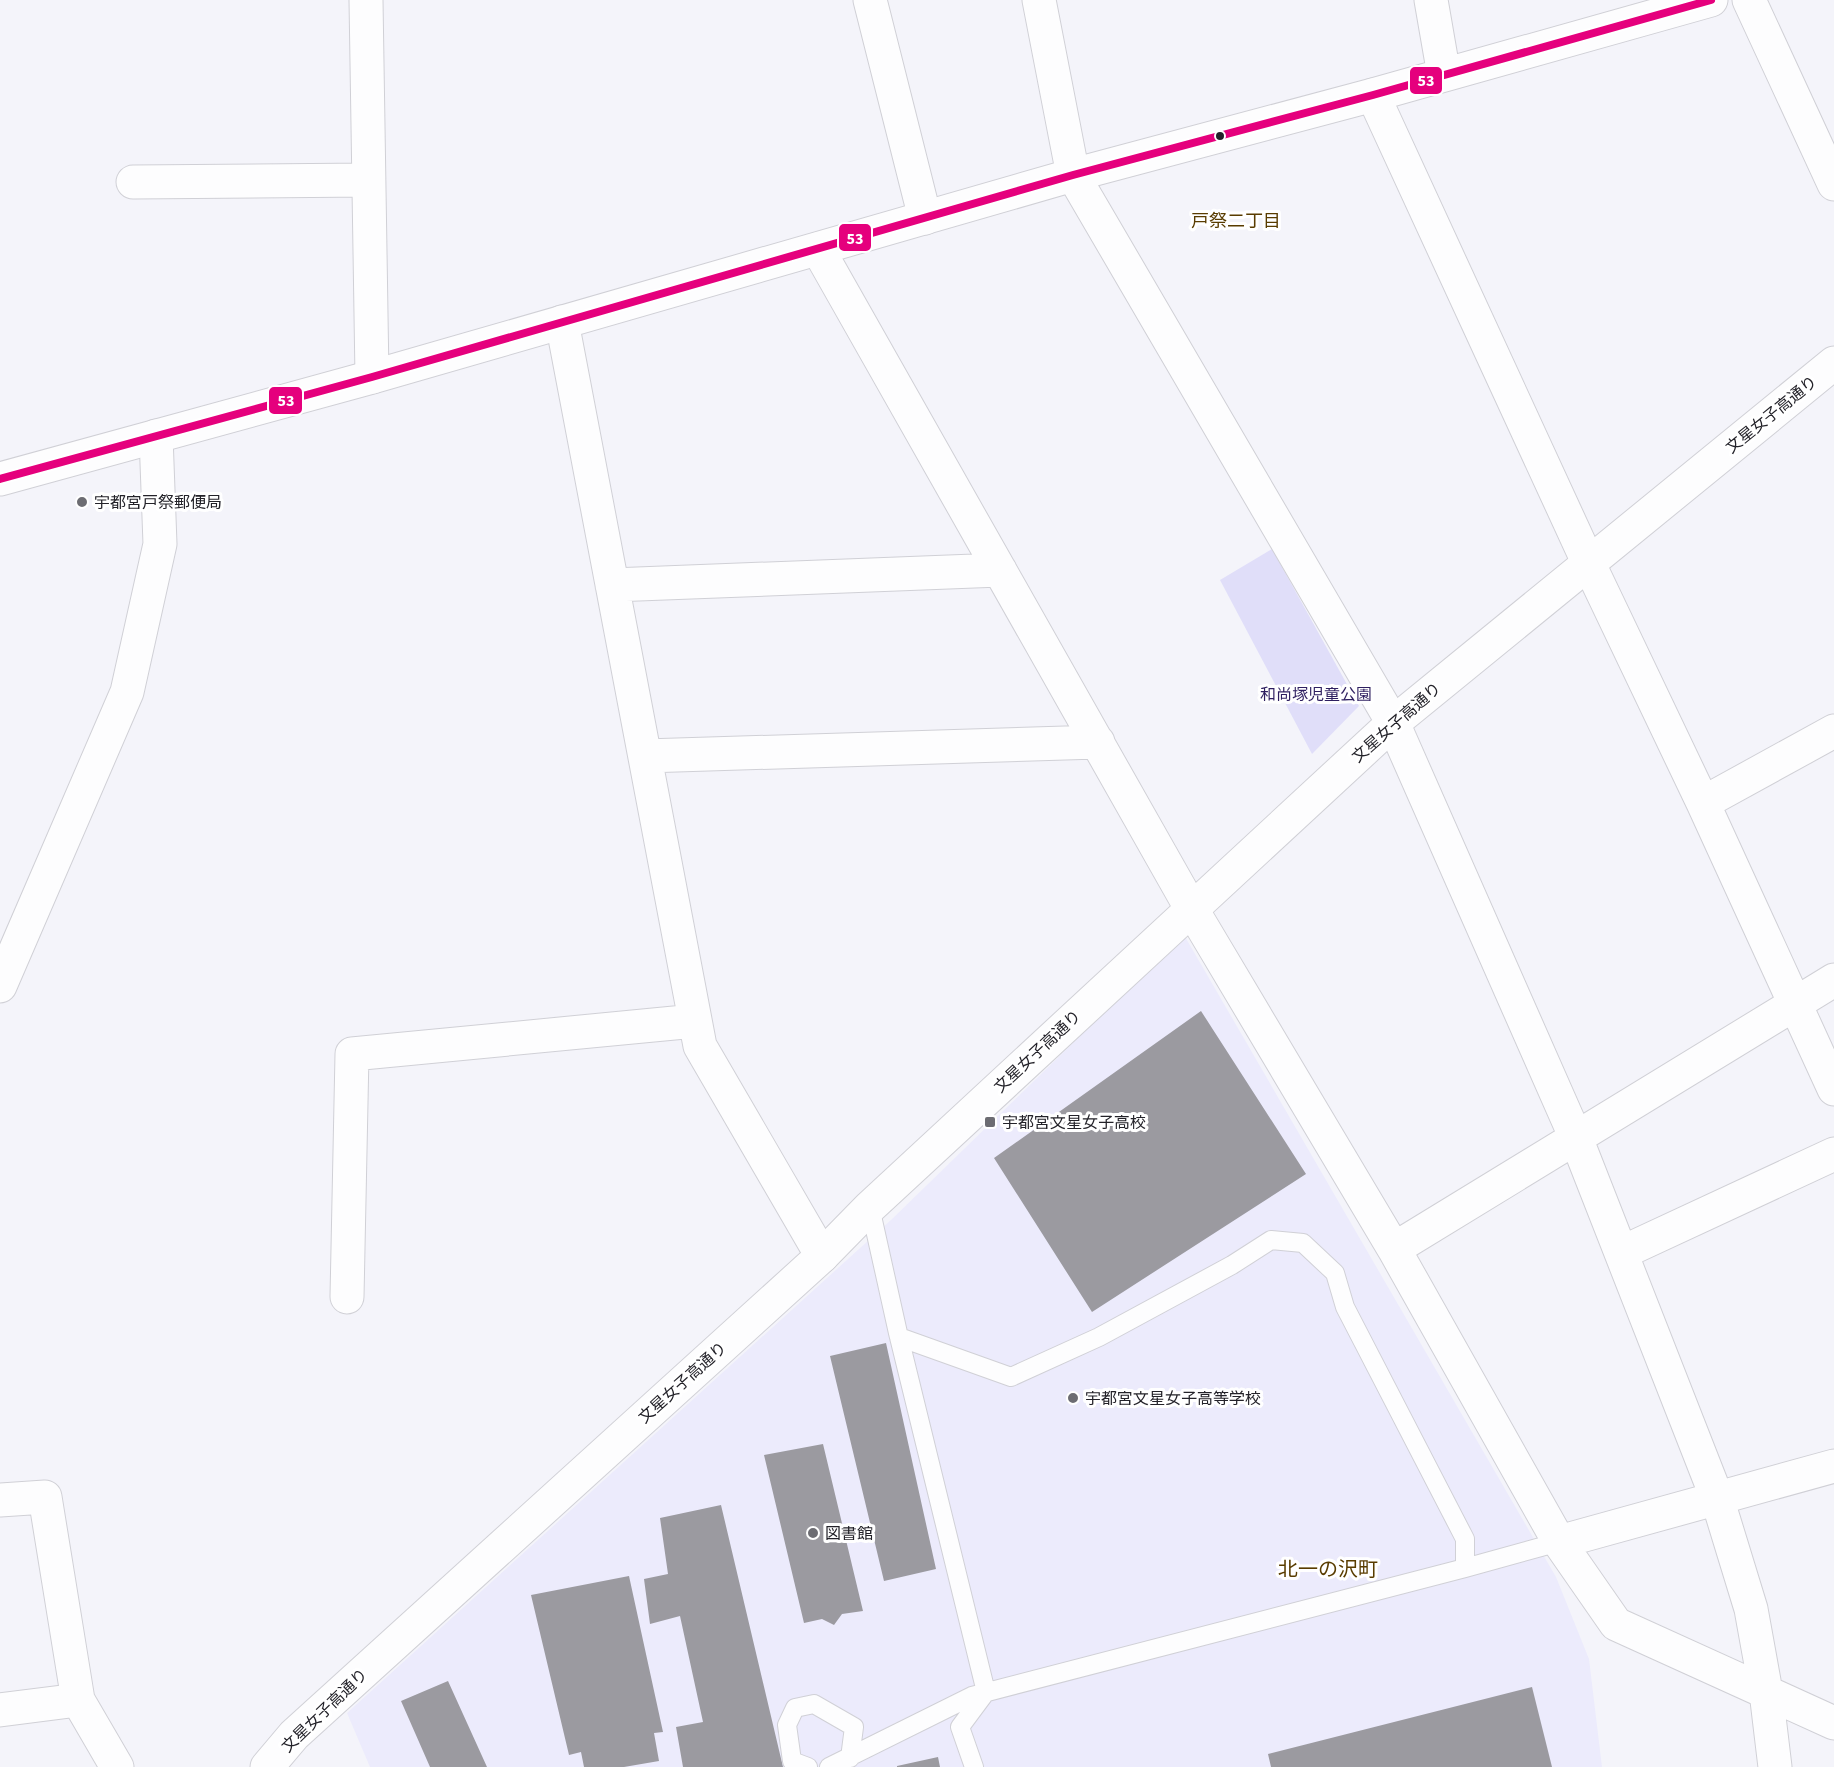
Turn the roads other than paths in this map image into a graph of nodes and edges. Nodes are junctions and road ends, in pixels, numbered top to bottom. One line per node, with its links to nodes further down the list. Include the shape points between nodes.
1 (366, 0): 10 (street)
2 (870, 0): 13 (street)
3 (1039, 0): 9 (street)
4 (1431, 0): 7 (street)
5 (1711, 0): 7 (street)
6 (1749, 0): 12 (street)
7 (1444, 75): 8 (street)
8 (1373, 95): 9 (street); 20 (street)
9 (1073, 175): 13 (street); 23 (street)
10 (368, 180): 11 (street); 17 (street)
11 (134, 182)
12 (1834, 184)
13 (925, 218): 14 (street)
14 (818, 249): 15 (street); 21 (street)
15 (562, 322): 17 (street); 22 (street)
16 (1834, 363): 20 (street, 文星女子高通り)
17 (372, 376): 18 (street)
18 (156, 436): 19 (street); 30 (street, via 160,544 127,692)
19 (0, 478)
20 (1588, 562): 23 (street, 文星女子高通り); 27 (street)
21 (1000, 570): 22 (street); 25 (street)
22 (612, 585): 26 (street)
23 (1392, 723): 28 (street, 文星女子高通り); 34 (street)
24 (1834, 731): 27 (street)
25 (1098, 742): 26 (street); 28 (street)
26 (645, 756): 32 (street)
27 (1703, 803): 31 (street)
28 (1191, 908): 36 (street, 文星女子高通り); 37 (street)
29 (1834, 980): 31 (street)
30 (0, 986)
31 (1795, 1003): 33 (street); 34 (street)
32 (695, 1020): 39 (street, via 700,1046); 40 (street, via 352,1054)
33 (1834, 1089)
34 (1576, 1138): 37 (street); 38 (street)
35 (1834, 1154): 38 (street)
36 (870, 1207): 39 (street, 文星女子高通り); 41 (lane)
37 (1394, 1249): 45 (street)
38 (1621, 1253): 43 (street)
39 (822, 1256): 54 (street, 文星女子高通り, via 294,1735)
40 (347, 1297)
41 (899, 1337): 46 (lane, via 1011,1377 1099,1338 1271,1240 1303,1243 1335,1273 1345,1307 1465,1539); 47 (lane)
42 (1834, 1466): 43 (street)
43 (1717, 1498): 45 (street); 48 (street, via 1752,1609)
44 (0, 1500): 49 (street, via 45,1497)
45 (1559, 1542): 46 (lane); 48 (street, via 1616,1624)
46 (1466, 1568): 47 (lane)
47 (986, 1692): 52 (lane); 57 (lane, via 960,1727)
48 (1766, 1692): 51 (street); 58 (street)
49 (78, 1700): 50 (street); 53 (street)
50 (0, 1710)
51 (1834, 1723)
52 (850, 1758): 55 (lane, via 854,1727 814,1704 795,1708 787,1725 792,1761); 56 (lane)
53 (117, 1767)
54 (267, 1767)
55 (808, 1767)
56 (829, 1767)
57 (974, 1767)
58 (1775, 1767)

